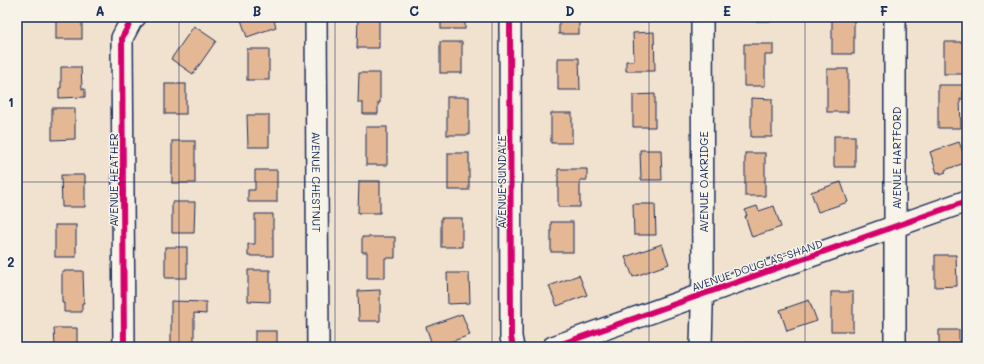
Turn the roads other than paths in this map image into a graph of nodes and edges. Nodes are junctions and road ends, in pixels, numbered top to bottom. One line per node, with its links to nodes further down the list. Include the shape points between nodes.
1 (135, 17): 9 (street, AVENUE HEATHER, via 122,38)
2 (316, 17): 10 (street, AVENUE CHESTNUT)
3 (510, 17): 11 (street, AVENUE SUNDALE)
4 (702, 17): 8 (street, AVENUE OAKRIDGE)
5 (895, 17): 7 (street, AVENUE HARTFORD)
6 (967, 201): 7 (street, AVENUE DOUGLAS-SHAND)
7 (896, 227): 8 (street, AVENUE DOUGLAS-SHAND); 14 (street, AVENUE HARTFORD)
8 (702, 295): 12 (street, AVENUE DOUGLAS-SHAND); 13 (street, AVENUE OAKRIDGE)
9 (124, 347)
10 (318, 347)
11 (513, 347)
12 (553, 347)
13 (701, 347)
14 (895, 347)

